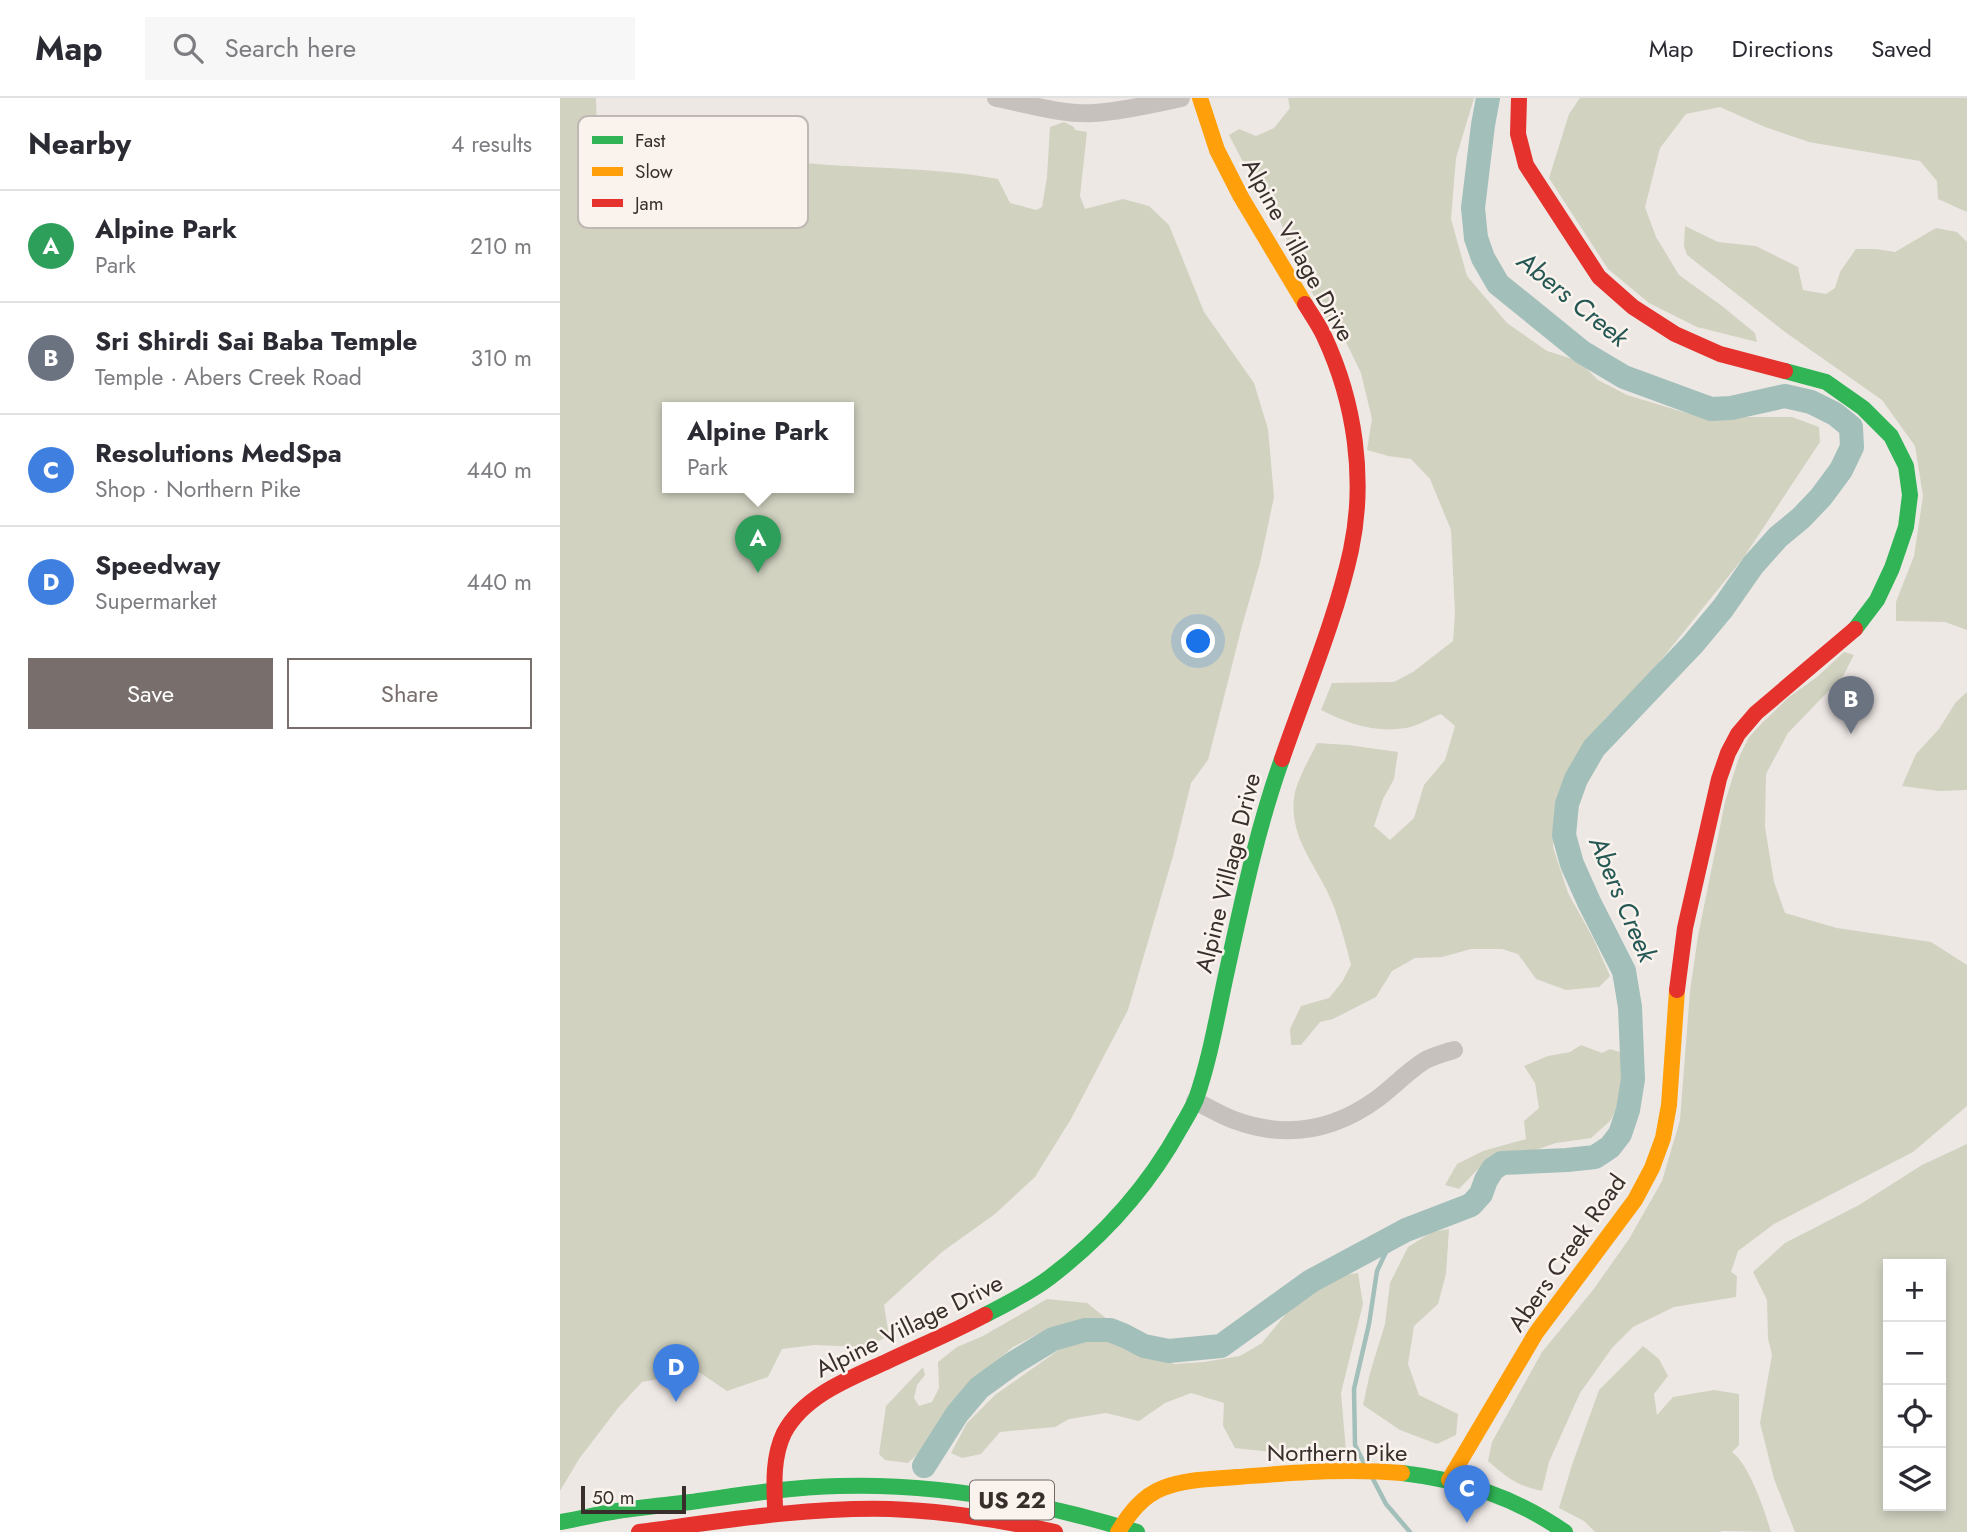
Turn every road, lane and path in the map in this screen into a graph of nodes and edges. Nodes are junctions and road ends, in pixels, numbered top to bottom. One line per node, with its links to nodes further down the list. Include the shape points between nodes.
1 (996, 98): 2 (street, via 1092,113)
2 (1181, 98)
3 (1200, 98): 6 (main road, Alpine Village Drive, via 1217,150 1241,197 1324,335 1344,389 1356,444 1357,494 1351,549 1250,863)
4 (1519, 98): 7 (main road, Abers Creek Road, via 1518,134 1526,165 1599,277 1633,307 1675,334 1720,354 1826,382 1863,408 1891,436 1906,466 1910,495 1906,527 1892,568 1859,626 1756,713 1728,753 1685,928 1669,1105 1652,1168 1635,1200 1536,1333)
5 (1454, 1050): 6 (street, via 1424,1061 1375,1100 1319,1128 1258,1127)
6 (1195, 1101): 8 (main road, Alpine Village Drive, via 1164,1156 1133,1198 1103,1233 1048,1279 984,1315 840,1383 801,1409 781,1439)
7 (1449, 1480): 11 (main road, Northern Pike, via 1359,1472 1170,1486 1133,1508); 14 (main road, Northern Pike, via 1517,1502)
8 (774, 1492): 9 (main road, Alpine Village Drive); 10 (main road, US 22); 11 (main road, US 22, via 837,1486 942,1490 1024,1502)
9 (776, 1514): 12 (main road, US 22); 13 (main road, US 22, via 919,1511)
10 (560, 1522)
11 (1125, 1530)
12 (639, 1532)
13 (1055, 1532)
14 (1564, 1532)

